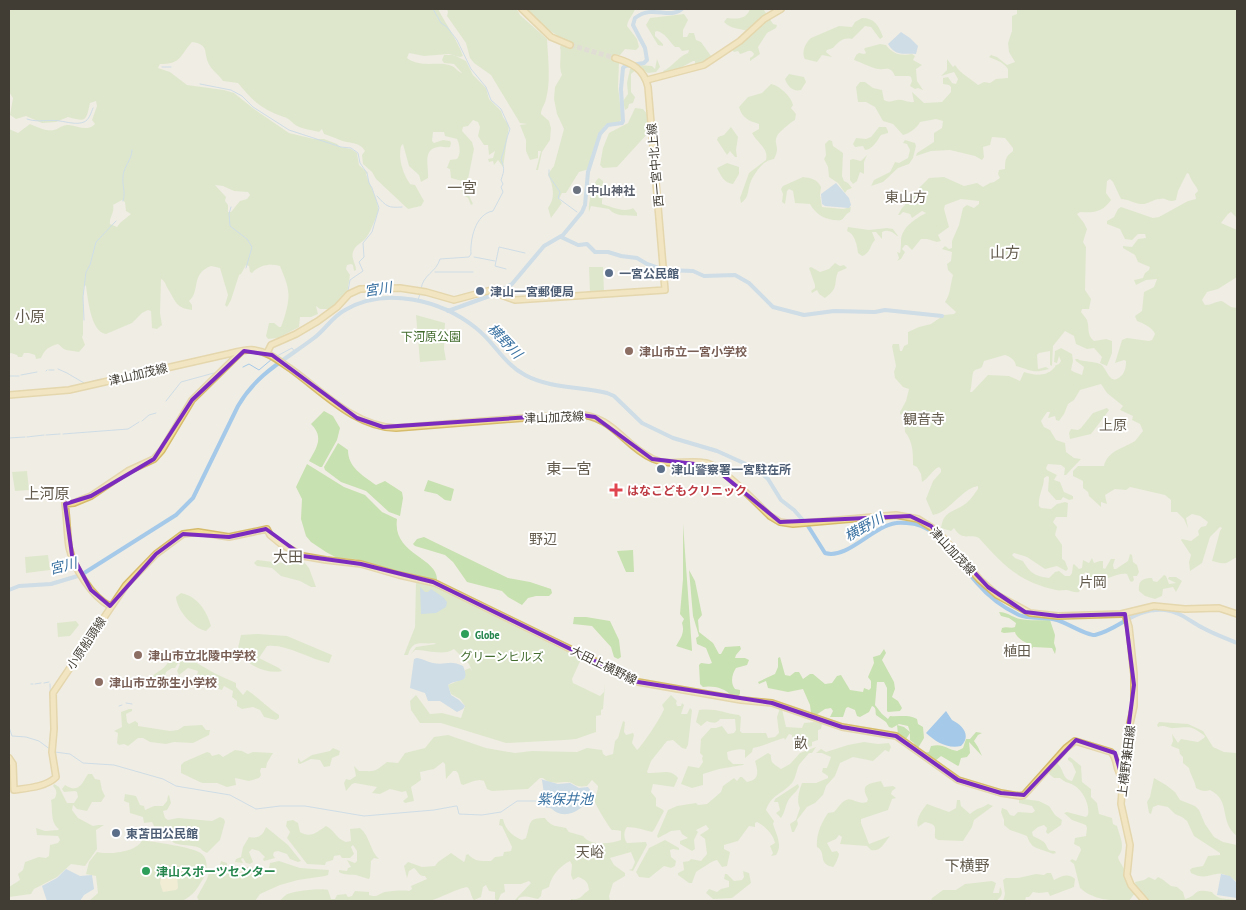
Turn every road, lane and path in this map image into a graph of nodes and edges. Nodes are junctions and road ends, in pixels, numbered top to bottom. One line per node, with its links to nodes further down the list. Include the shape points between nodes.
1 (522, 9): 3 (main road, via 551,37)
2 (781, 9): 5 (main road, via 704,65)
3 (570, 45)
4 (616, 58): 5 (main road, 西一宮中北上線, via 634,64)
5 (647, 80): 7 (main road, 西一宮中北上線, via 665,290 515,300 495,289 454,300 400,288 360,289 318,321 271,345)
6 (244, 351): 7 (main road, 津山加茂線); 8 (main road, 津山加茂線); 9 (main road, 小原船頭線)
7 (267, 353): 13 (main road, 津山加茂線, via 370,424 396,428 575,414 595,417 652,459 712,466 770,516 787,524 884,515 910,516 931,526 988,587 1025,612)
8 (228, 354): 9 (main road); 10 (main road, 津山加茂線, via 69,390)
9 (232, 361): 11 (main road, 小原船頭線, via 192,400 154,459 128,471 91,496 65,504 70,548 77,566 95,595)
10 (9, 395)
11 (110, 606): 14 (main road, 小原船頭線, via 53,693 54,778 44,784 14,790 13,764); 15 (main road, 大田上横野線, via 156,554 183,534 199,532 230,537 267,529 281,544 303,556 361,564 437,584 638,682 772,703 842,727 896,736 958,780 1024,796 1075,741 1113,753)
12 (1237, 614): 13 (main road, 津山加茂線, via 1219,608 1154,606)
13 (1126, 617): 15 (main road, 上横野兼田線, via 1134,695)
14 (9, 758)
15 (1122, 777): 16 (main road, 上横野兼田線, via 1121,810 1130,850 1128,875)
16 (1145, 901)

